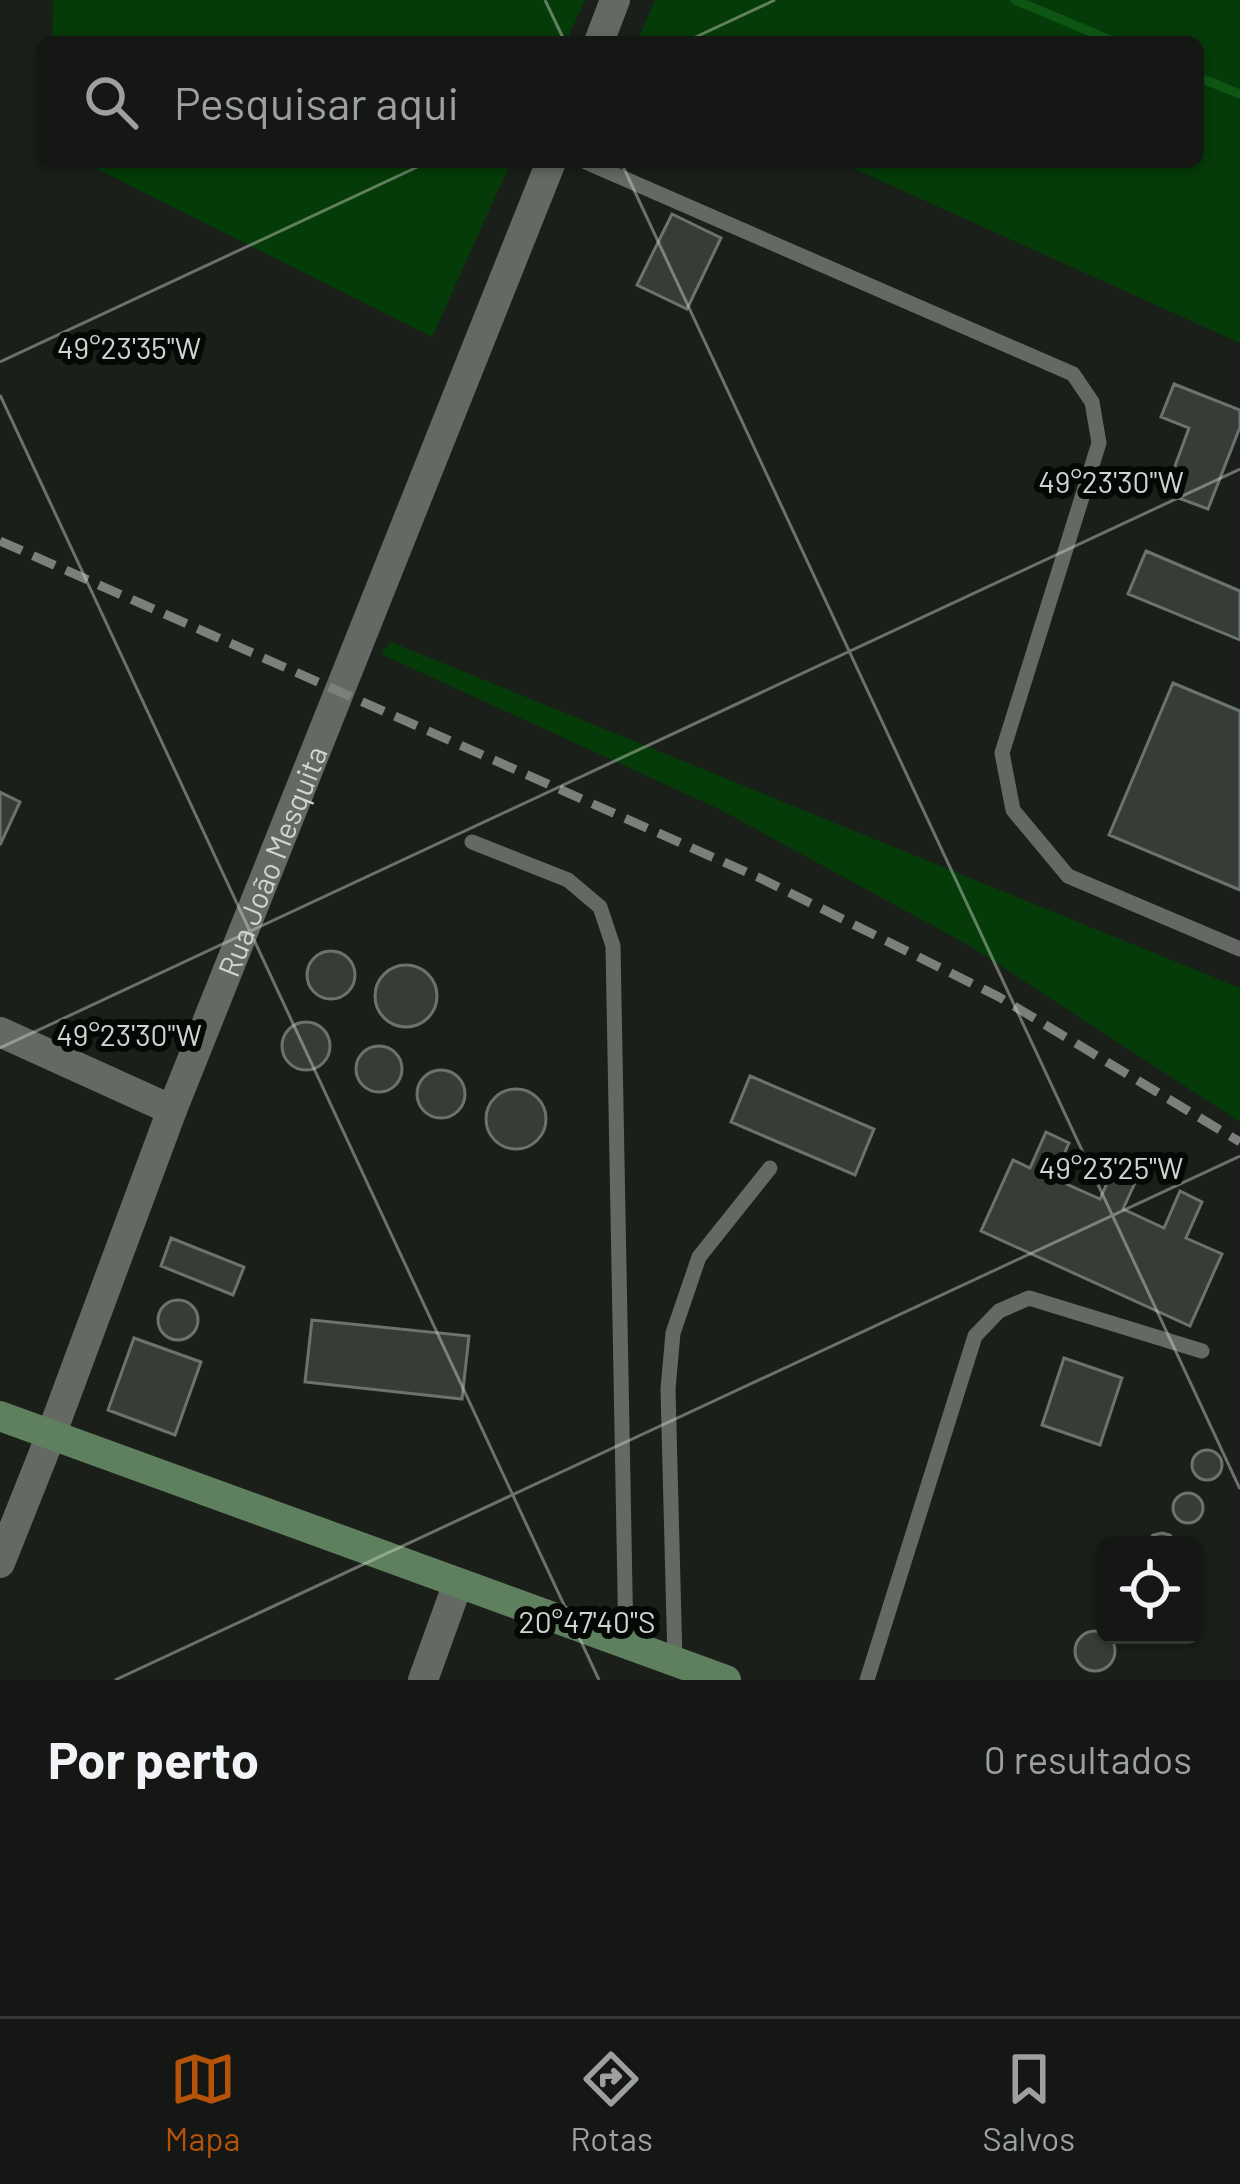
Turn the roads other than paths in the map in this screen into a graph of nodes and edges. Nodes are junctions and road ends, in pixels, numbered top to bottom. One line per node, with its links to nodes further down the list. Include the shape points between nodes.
1 (615, 0): 2 (street)
2 (601, 36)
3 (549, 168): 8 (street, Rua João Mesquita)
4 (600, 168): 6 (lane, via 1073,374 1092,402 1099,443 1002,753 1013,810 1068,876)
5 (472, 842): 15 (lane, via 568,880 600,907 613,946)
6 (1240, 949)
7 (0, 1032): 8 (street)
8 (172, 1109): 12 (street, Rua João Mesquita)
9 (770, 1168): 16 (lane, via 699,1257 673,1333)
10 (1202, 1351): 19 (lane, via 1029,1298 999,1311 976,1336)
11 (0, 1416): 12 (main road)
12 (51, 1435): 13 (street, Rua João Mesquita); 14 (main road)
13 (0, 1563)
14 (458, 1583): 15 (main road); 17 (street)
15 (626, 1644): 16 (main road)
16 (675, 1661): 18 (main road)
17 (423, 1680)
18 (726, 1680)
19 (867, 1680)

